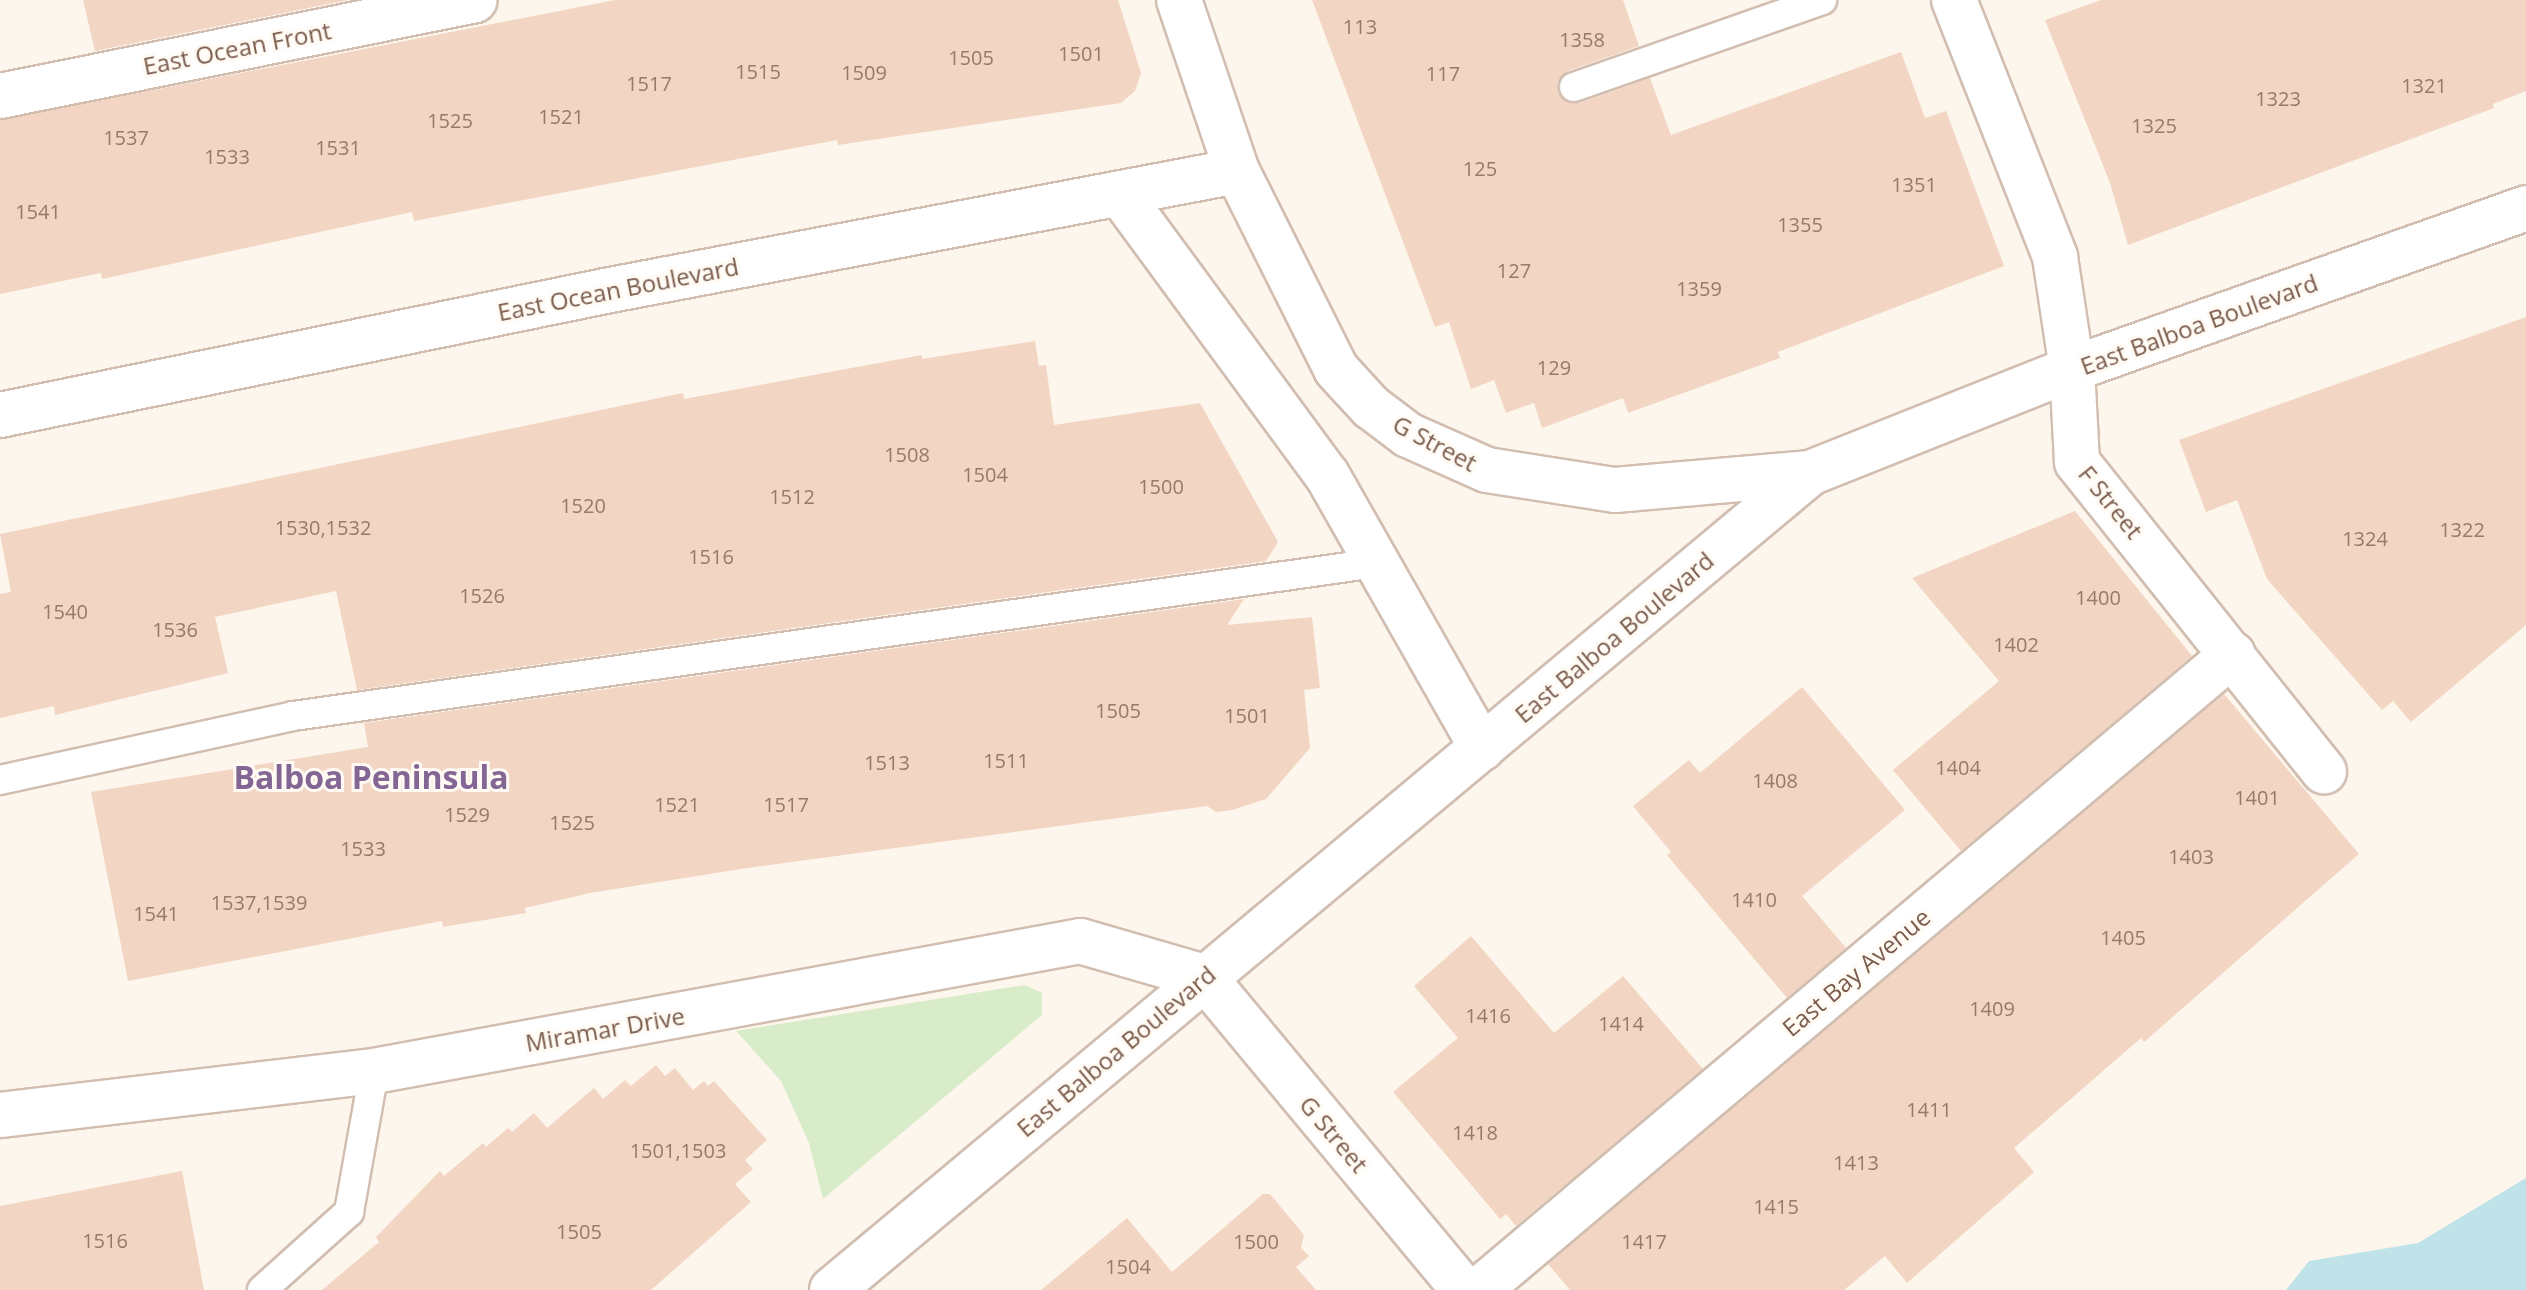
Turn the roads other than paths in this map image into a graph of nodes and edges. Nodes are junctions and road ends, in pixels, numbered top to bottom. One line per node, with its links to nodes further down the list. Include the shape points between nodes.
1 (474, 0): 6 (street, East Ocean Front)
2 (1179, 0): 7 (street, G Street)
3 (1822, 0): 5 (lane)
4 (1954, 0): 10 (street, F Street, via 2055,257)
5 (1574, 87)
6 (0, 96)
7 (1237, 171): 8 (street, East Ocean Boulevard); 12 (street, G Street, via 1336,369 1371,407 1408,435 1487,470 1615,490)
8 (1121, 195): 11 (street, East Ocean Boulevard, via 589,294); 13 (street, via 1327,475)
9 (2526, 208): 10 (street, East Balboa Boulevard)
10 (2072, 369): 12 (street, East Balboa Boulevard); 14 (street, F Street, via 2077,462)
11 (0, 415)
12 (1810, 473): 15 (street, East Balboa Boulevard)
13 (1376, 563): 15 (street); 17 (lane, via 293,716)
14 (2233, 654): 16 (street, F Street); 24 (street, East Bay Avenue)
15 (1482, 748): 18 (street, East Balboa Boulevard)
16 (2324, 771)
17 (0, 780)
18 (1204, 977): 19 (street, Miramar Drive, via 1080,941); 22 (street, East Balboa Boulevard); 23 (street, G Street)
19 (374, 1071): 20 (street, Miramar Drive); 21 (lane, via 349,1212)
20 (0, 1115)
21 (262, 1290)
22 (832, 1290)
23 (1464, 1290)
24 (1479, 1290)

